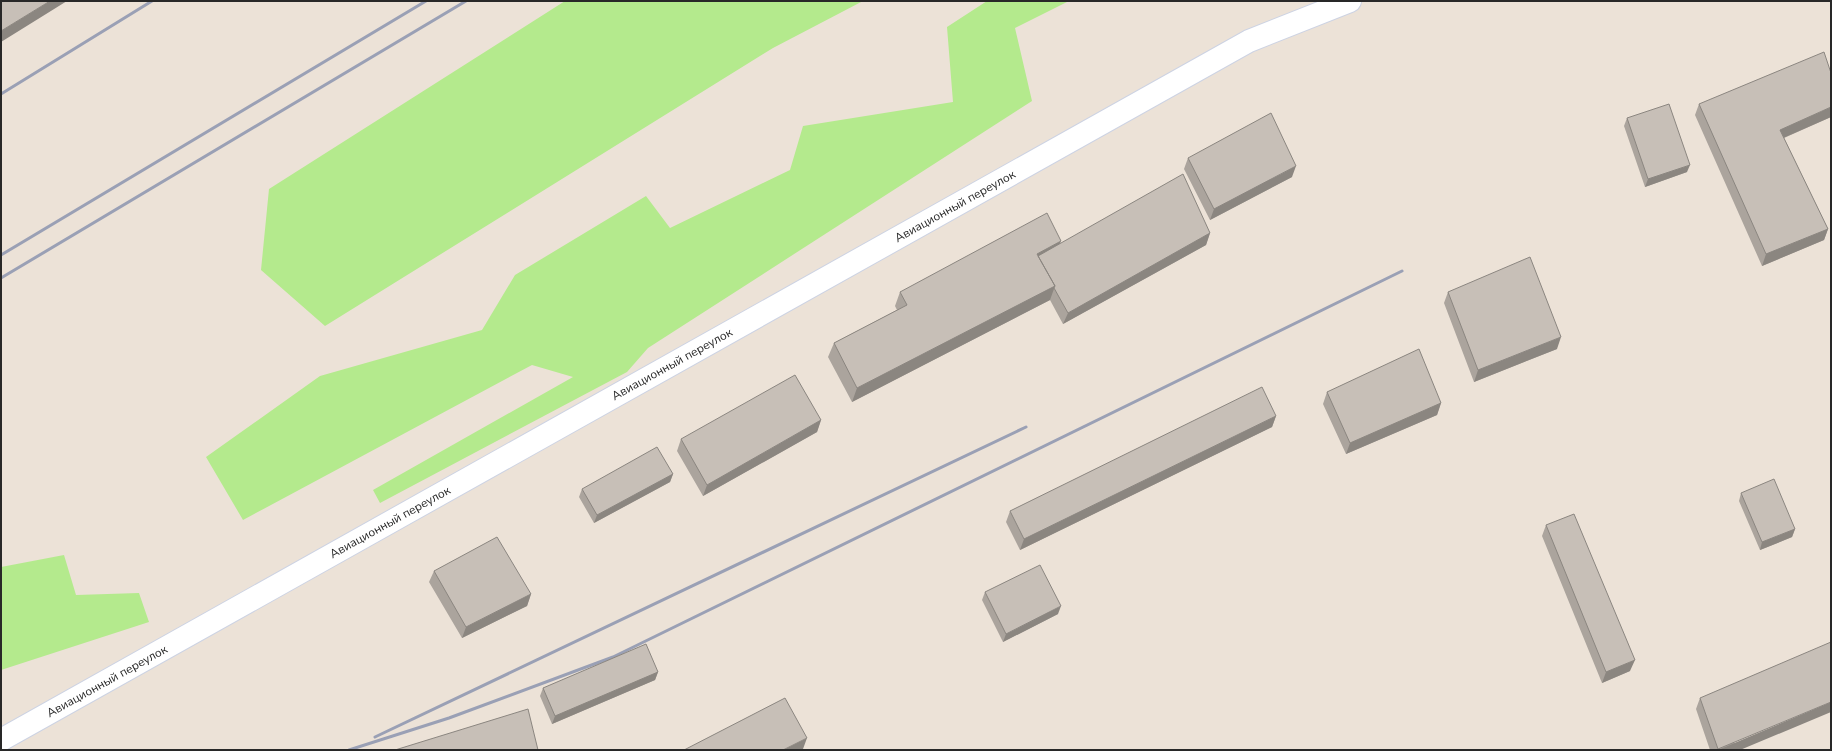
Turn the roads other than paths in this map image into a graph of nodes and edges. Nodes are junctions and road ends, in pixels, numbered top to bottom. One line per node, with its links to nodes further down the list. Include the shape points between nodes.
1 (1350, 1): 2 (street, Авиационный переулок, via 1249,41)
2 (1, 740)

